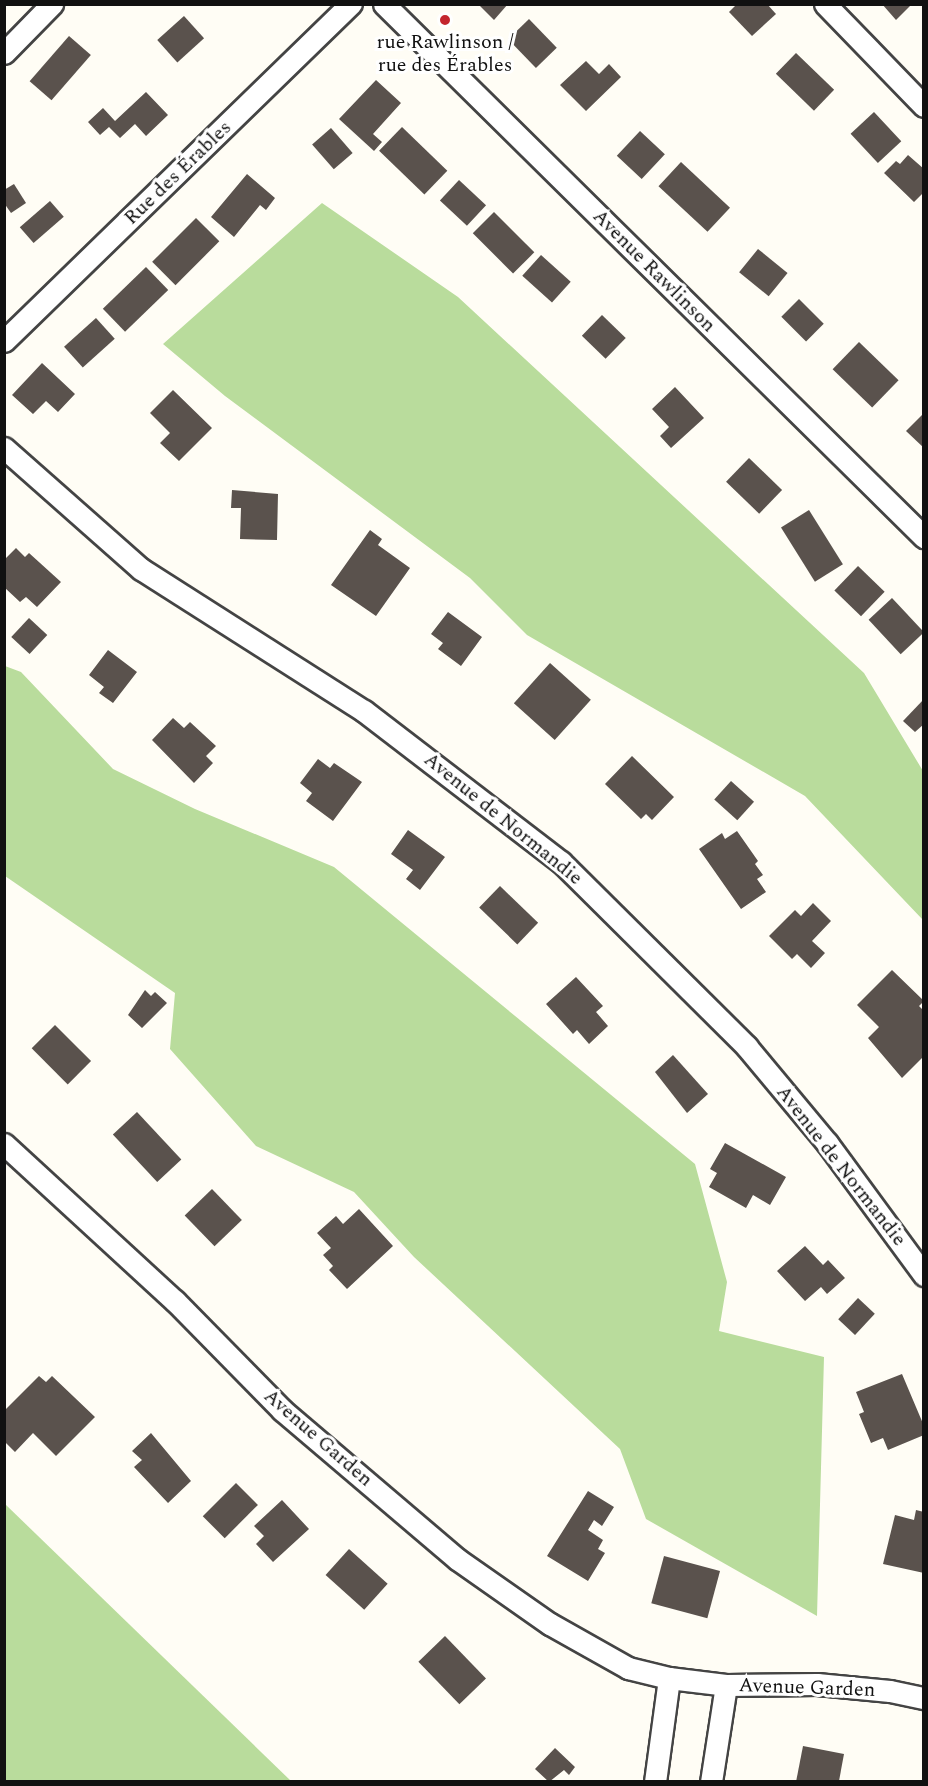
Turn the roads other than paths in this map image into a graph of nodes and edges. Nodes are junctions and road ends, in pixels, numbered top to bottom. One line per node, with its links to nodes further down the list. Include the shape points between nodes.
1 (52, 4): 5 (street)
2 (351, 4): 7 (street, Rue des Érables)
3 (384, 4): 9 (street, Avenue Rawlinson)
4 (825, 4): 6 (street)
5 (4, 53)
6 (924, 106)
7 (4, 341)
8 (4, 448): 11 (street, Avenue de Normandie, via 141,569 364,711 561,862 747,1047 828,1143)
9 (924, 537)
10 (4, 1144): 12 (street, Avenue Garden, via 175,1301 282,1410 457,1559 559,1630 628,1668)
11 (924, 1275)
12 (669, 1678): 13 (street, Avenue Garden); 15 (street)
13 (726, 1685): 14 (street, Avenue Garden, via 817,1684); 16 (street, Avenue Garden)
14 (924, 1698)
15 (655, 1782)
16 (711, 1782)

